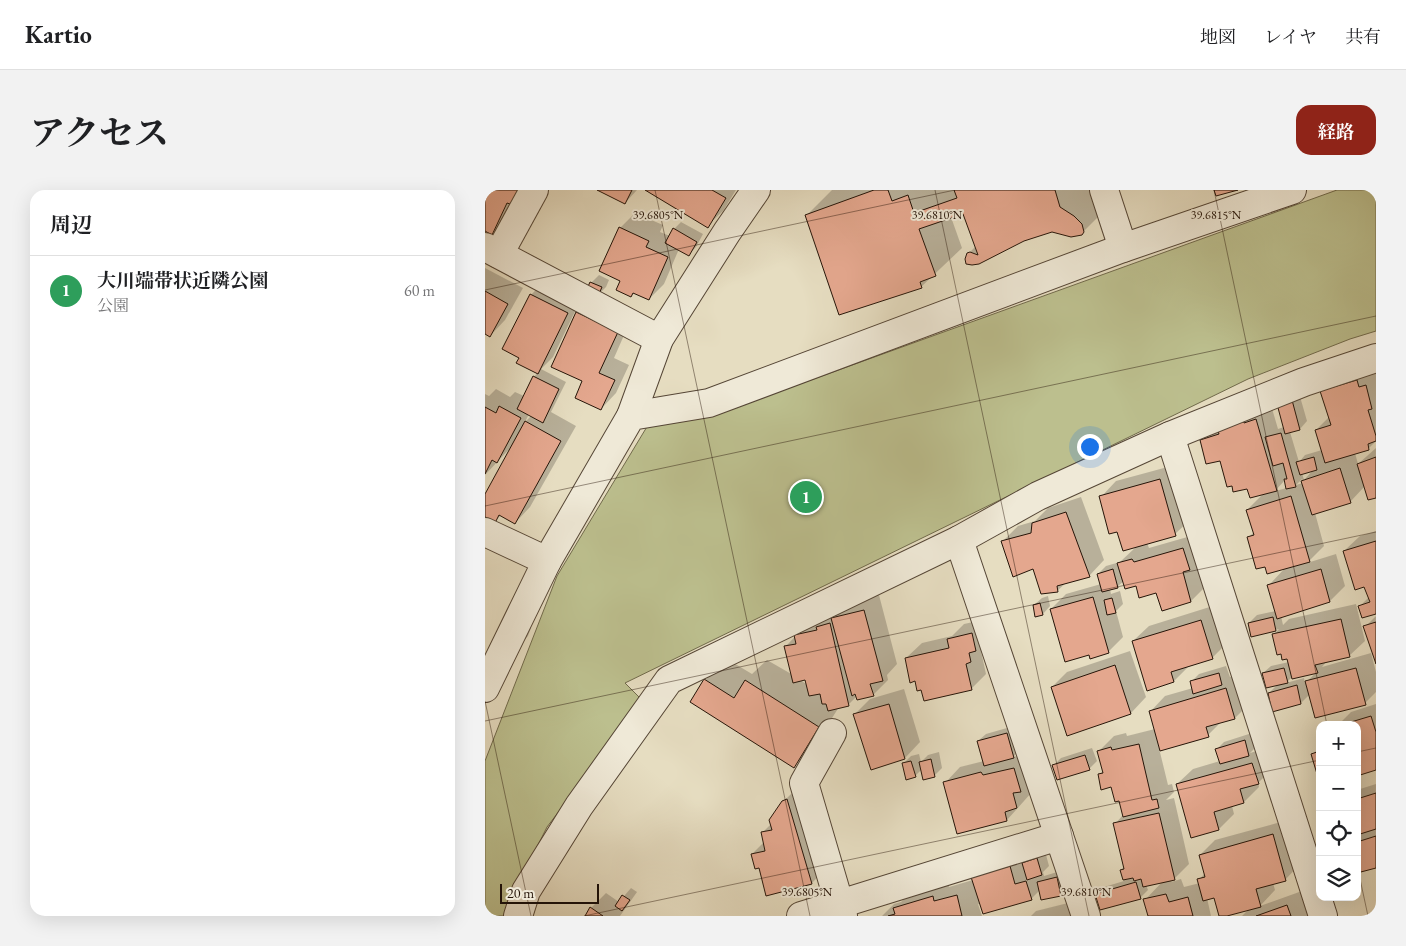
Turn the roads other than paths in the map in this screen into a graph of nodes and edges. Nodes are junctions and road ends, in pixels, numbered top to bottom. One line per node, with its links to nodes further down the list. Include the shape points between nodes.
1 (534, 190): 6 (street)
2 (756, 190): 7 (street)
3 (1104, 190): 5 (street)
4 (1292, 190): 5 (street)
5 (1123, 248): 9 (street, via 709,403)
6 (492, 251): 7 (street)
7 (659, 339): 9 (street)
8 (1376, 358): 10 (street, via 1304,382)
9 (631, 416): 13 (street)
10 (1170, 436): 12 (street, via 1038,496); 21 (street)
11 (485, 532): 13 (street)
12 (959, 540): 16 (street); 18 (street, via 669,680 574,814 526,891)
13 (547, 562): 14 (street)
14 (485, 688)
15 (832, 733): 17 (street, via 804,783)
16 (1059, 836): 17 (street); 20 (street)
17 (840, 910): 19 (street)
18 (518, 916)
19 (801, 916)
20 (1086, 916)
21 (1323, 916)

